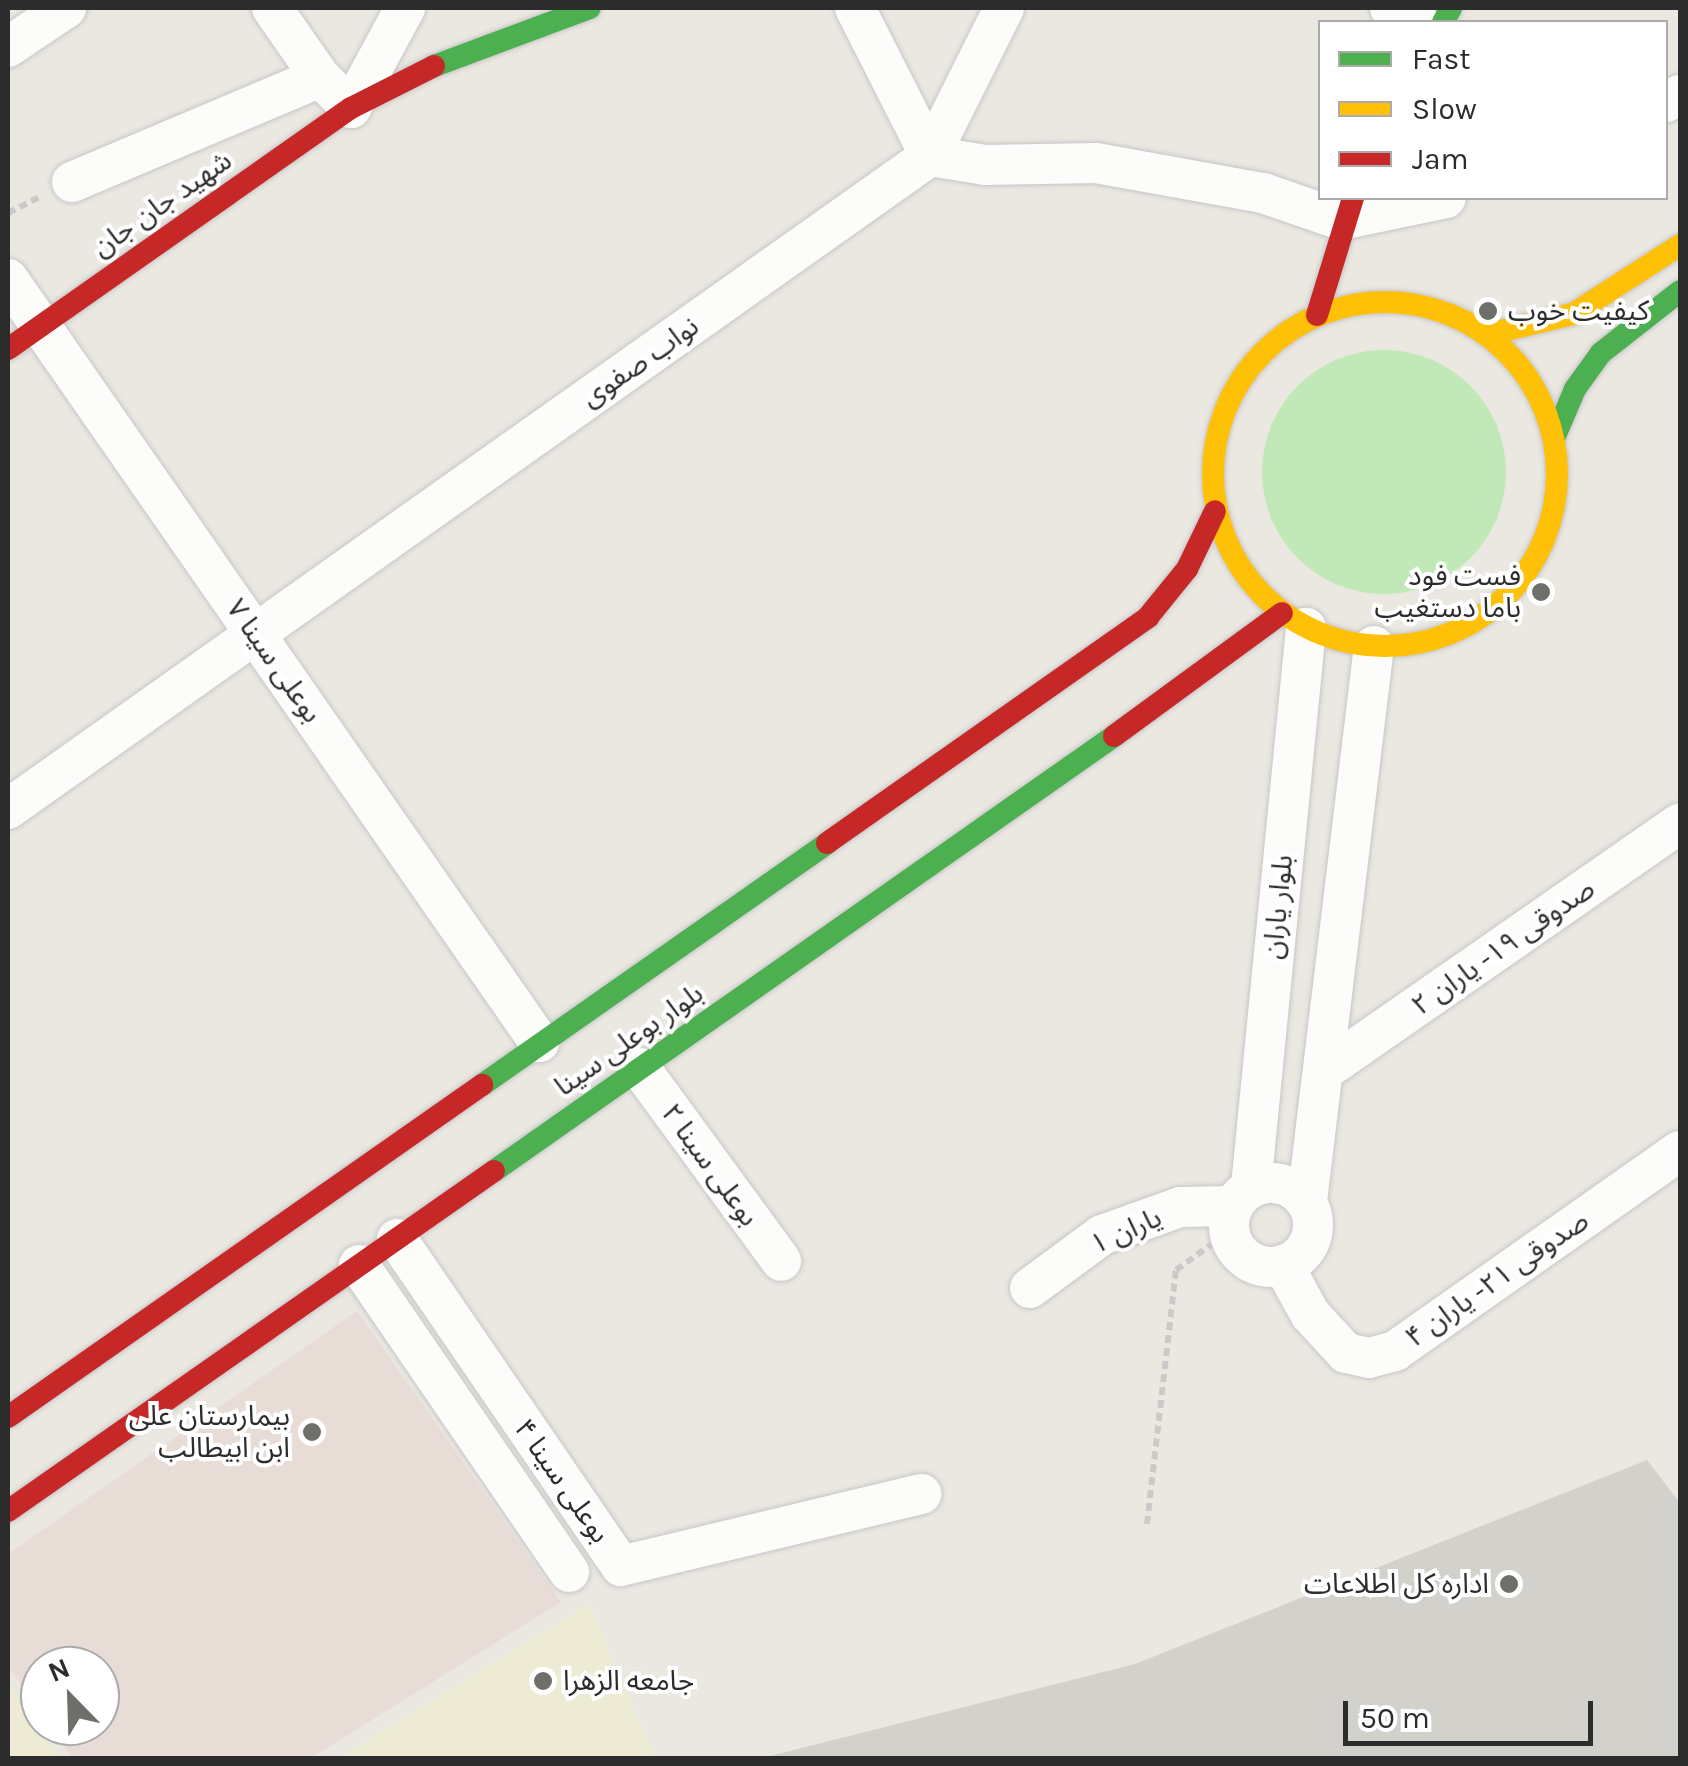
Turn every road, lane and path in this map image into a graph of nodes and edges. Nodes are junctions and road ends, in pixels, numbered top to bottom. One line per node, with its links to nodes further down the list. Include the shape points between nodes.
1 (66, 8): 9 (street)
2 (272, 8): 10 (street)
3 (406, 8): 11 (street)
4 (590, 8): 11 (main road, شهید جان جان, via 459,52)
5 (856, 8): 12 (street)
6 (1004, 8): 12 (street)
7 (1390, 8): 8 (street)
8 (1415, 20)
9 (8, 47)
10 (320, 77): 11 (street); 13 (street)
11 (351, 108): 20 (main road, شهید جان جان)
12 (930, 156): 15 (street, via 984,165 1096,163); 26 (street, نواب صفوی)
13 (72, 182)
14 (1428, 200): 15 (street)
15 (1347, 209): 19 (main road)
16 (1680, 245): 21 (main road, via 1573,314)
17 (8, 279): 20 (street, بوعلی سینا ۷)
18 (1680, 291): 23 (main road, via 1601,352 1575,389)
19 (1317, 314): 21 (main road, via 1375,301 1435,308); 24 (main road, via 1267,347 1231,395 1213,452)
20 (40, 326): 22 (main road, شهید جان جان); 26 (street, بوعلی سینا ۷)
21 (1489, 334): 23 (main road, via 1541,396)
22 (8, 349)
23 (1555, 436): 27 (main road, via 1558,489 1550,523 1517,586 1460,628 1427,641)
24 (1215, 512): 25 (main road, via 1252,585); 30 (main road, بلوار بوعلی سینا, via 1188,569 1148,617)
25 (1294, 620): 27 (main road); 31 (main road, بلوار بوعلی سینا); 35 (street, بلوار یاران)
26 (255, 634): 28 (street, نواب صفوی); 30 (street, بوعلی سینا ۷)
27 (1374, 646): 32 (street)
28 (8, 809)
29 (1680, 823): 32 (street, صدوقی ۱۹- یاران ۲)
30 (540, 1042): 42 (main road, بلوار بوعلی سینا, via 356,1183)
31 (640, 1068): 36 (main road, بلوار بوعلی سینا); 37 (street, بوعلی سینا ۲)
32 (1325, 1070): 34 (street)
33 (1680, 1151): 38 (street, صدوقی ۲۱- یاران ۴, via 1395,1352 1369,1358 1346,1353 1310,1314)
34 (1307, 1202): 35 (street, via 1282,1183); 38 (street, via 1311,1239)
35 (1238, 1208): 38 (street, via 1249,1261); 40 (street, یاران ۱, via 1180,1207 1102,1235); 46 (path, via 1176,1270)
36 (398, 1241): 39 (street); 41 (street, بوعلی سینا ۴)
37 (780, 1262)
38 (1284, 1266)
39 (360, 1267): 43 (street, بوعلی سینا ۴); 45 (main road)
40 (1030, 1288)
41 (513, 1410): 43 (street); 44 (street, بوعلی سینا ۴, via 621,1566)
42 (8, 1417)
43 (476, 1435): 47 (street, بوعلی سینا ۴)
44 (922, 1494)
45 (8, 1511)
46 (1148, 1524)
47 (569, 1572)

